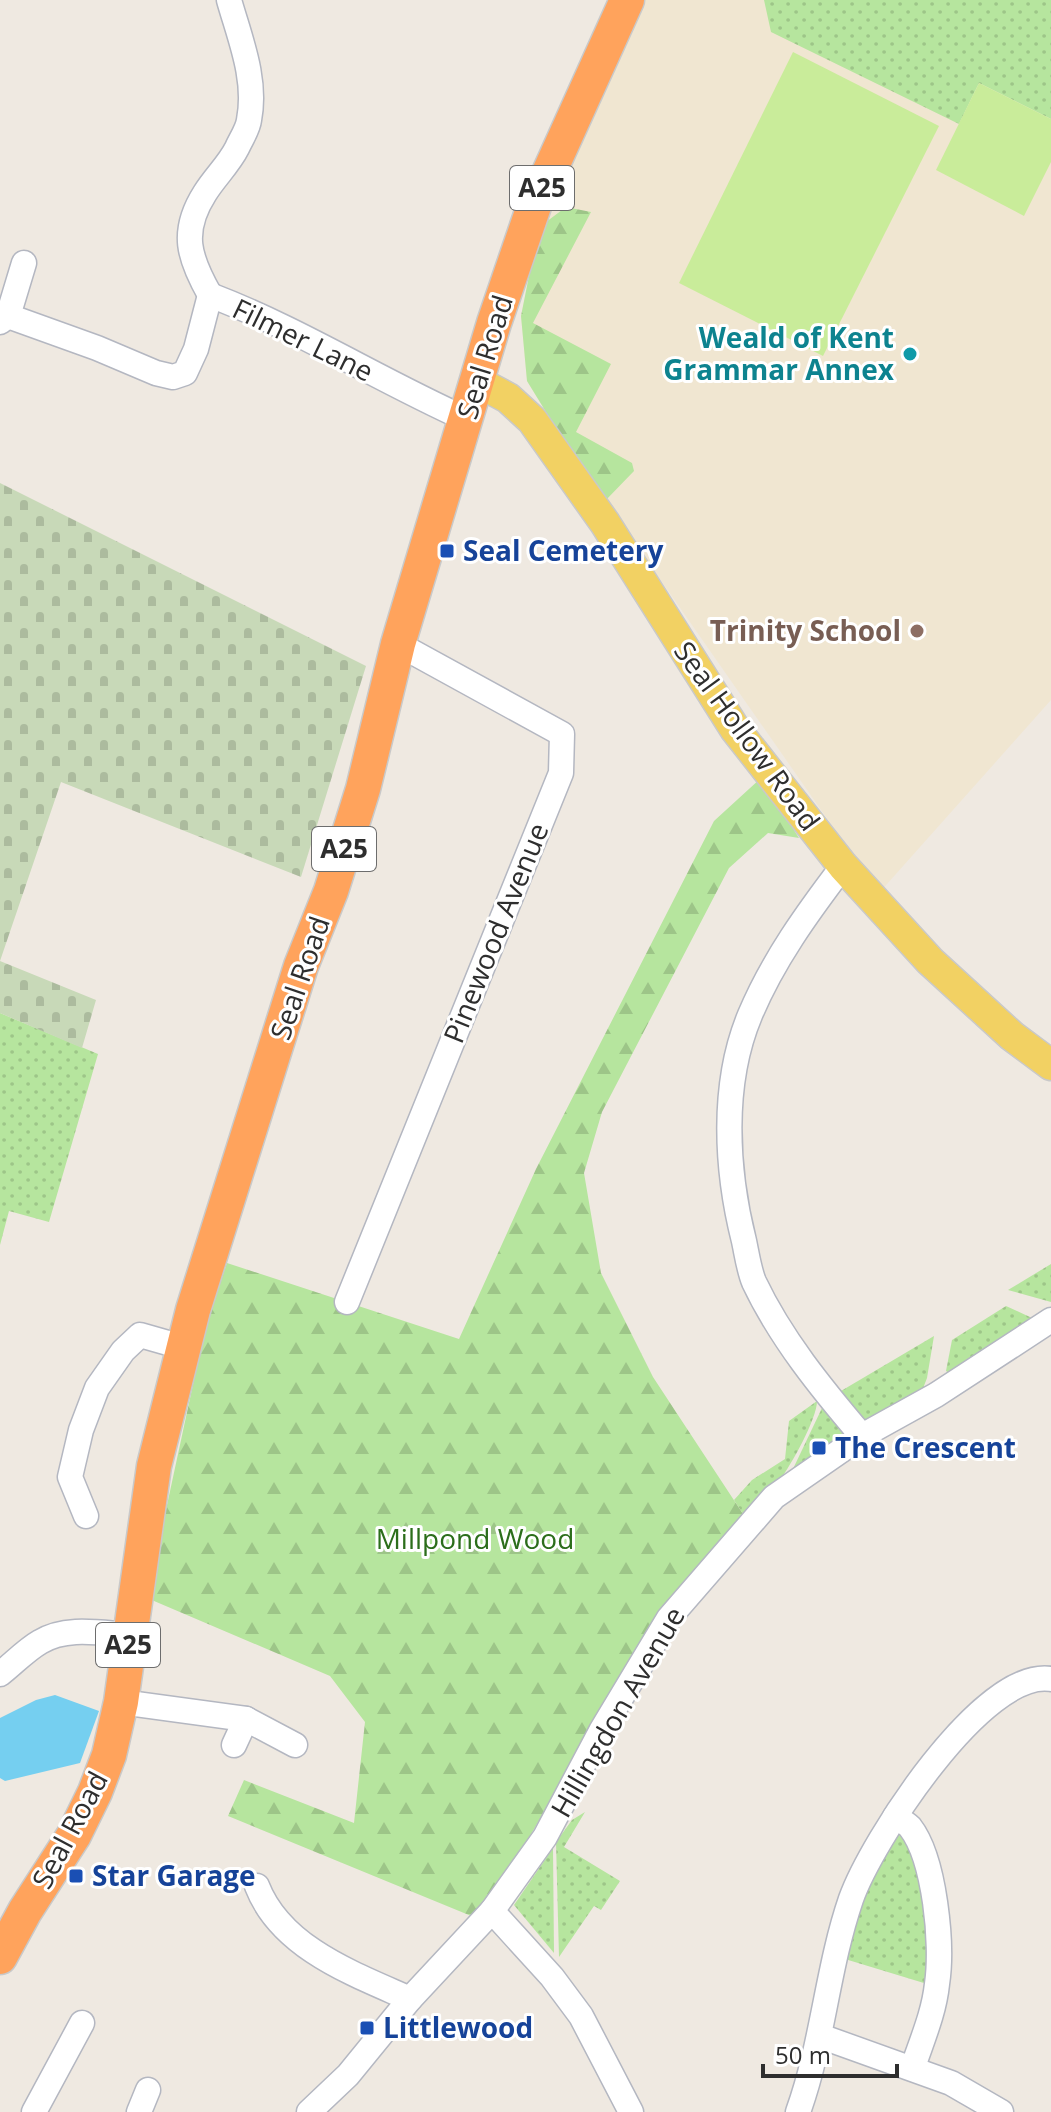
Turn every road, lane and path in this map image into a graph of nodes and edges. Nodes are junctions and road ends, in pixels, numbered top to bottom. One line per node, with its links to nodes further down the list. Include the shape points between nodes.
1 (229, 0): 4 (street, via 252,86 249,123 203,195 189,229 193,265)
2 (627, 0): 6 (highway, Seal Road / A25, via 534,206)
3 (24, 263): 5 (street, Filmer Lane)
4 (210, 295): 5 (street, Filmer Lane, via 185,373 173,377); 7 (street, Filmer Lane, via 257,313)
5 (4, 319)
6 (478, 382): 7 (highway, Seal Road / A25); 9 (main road, Seal Hollow Road, via 508,398 532,420 605,523 735,729)
7 (466, 419): 8 (highway, Seal Road / A25)
8 (398, 644): 11 (street, Pinewood Avenue, via 562,734 561,773); 13 (highway, Seal Road / A25, via 358,804 301,966)
9 (843, 866): 10 (main road, Seal Hollow Road, via 930,961); 14 (street, via 797,928 750,1015 733,1073 730,1146 736,1210 753,1280 781,1331)
10 (1051, 1065)
11 (347, 1302)
12 (1051, 1320): 14 (street, Hillingdon Avenue)
13 (182, 1347): 15 (street, via 140,1335 97,1388 70,1477); 16 (highway, Seal Road / A25, via 154,1466)
14 (862, 1436): 25 (street, Hillingdon Avenue, via 774,1497 682,1600 601,1731 545,1837)
15 (86, 1516)
16 (129, 1635): 17 (street, via 58,1634); 19 (highway, Seal Road / A25)
17 (0, 1674)
18 (1051, 1679): 23 (street, via 1037,1677 981,1709)
19 (121, 1702): 20 (street); 26 (highway, Seal Road / A25, via 95,1792)
20 (246, 1719): 21 (street); 22 (street)
21 (234, 1745)
22 (295, 1745)
23 (895, 1817): 29 (street, via 851,1897); 30 (street, via 917,1840 938,1925 937,1987)
24 (257, 1886): 27 (street, via 265,1906 290,1935)
25 (492, 1911): 27 (street, Hillingdon Avenue); 33 (street, via 581,2016)
26 (0, 1957)
27 (410, 1999): 32 (street, Hillingdon Avenue, via 348,2075)
28 (74, 2027): 31 (street)
29 (820, 2036): 30 (street); 34 (street)
30 (913, 2067): 35 (street)
31 (34, 2112)
32 (309, 2112)
33 (631, 2112)
34 (798, 2112)
35 (1001, 2112)

